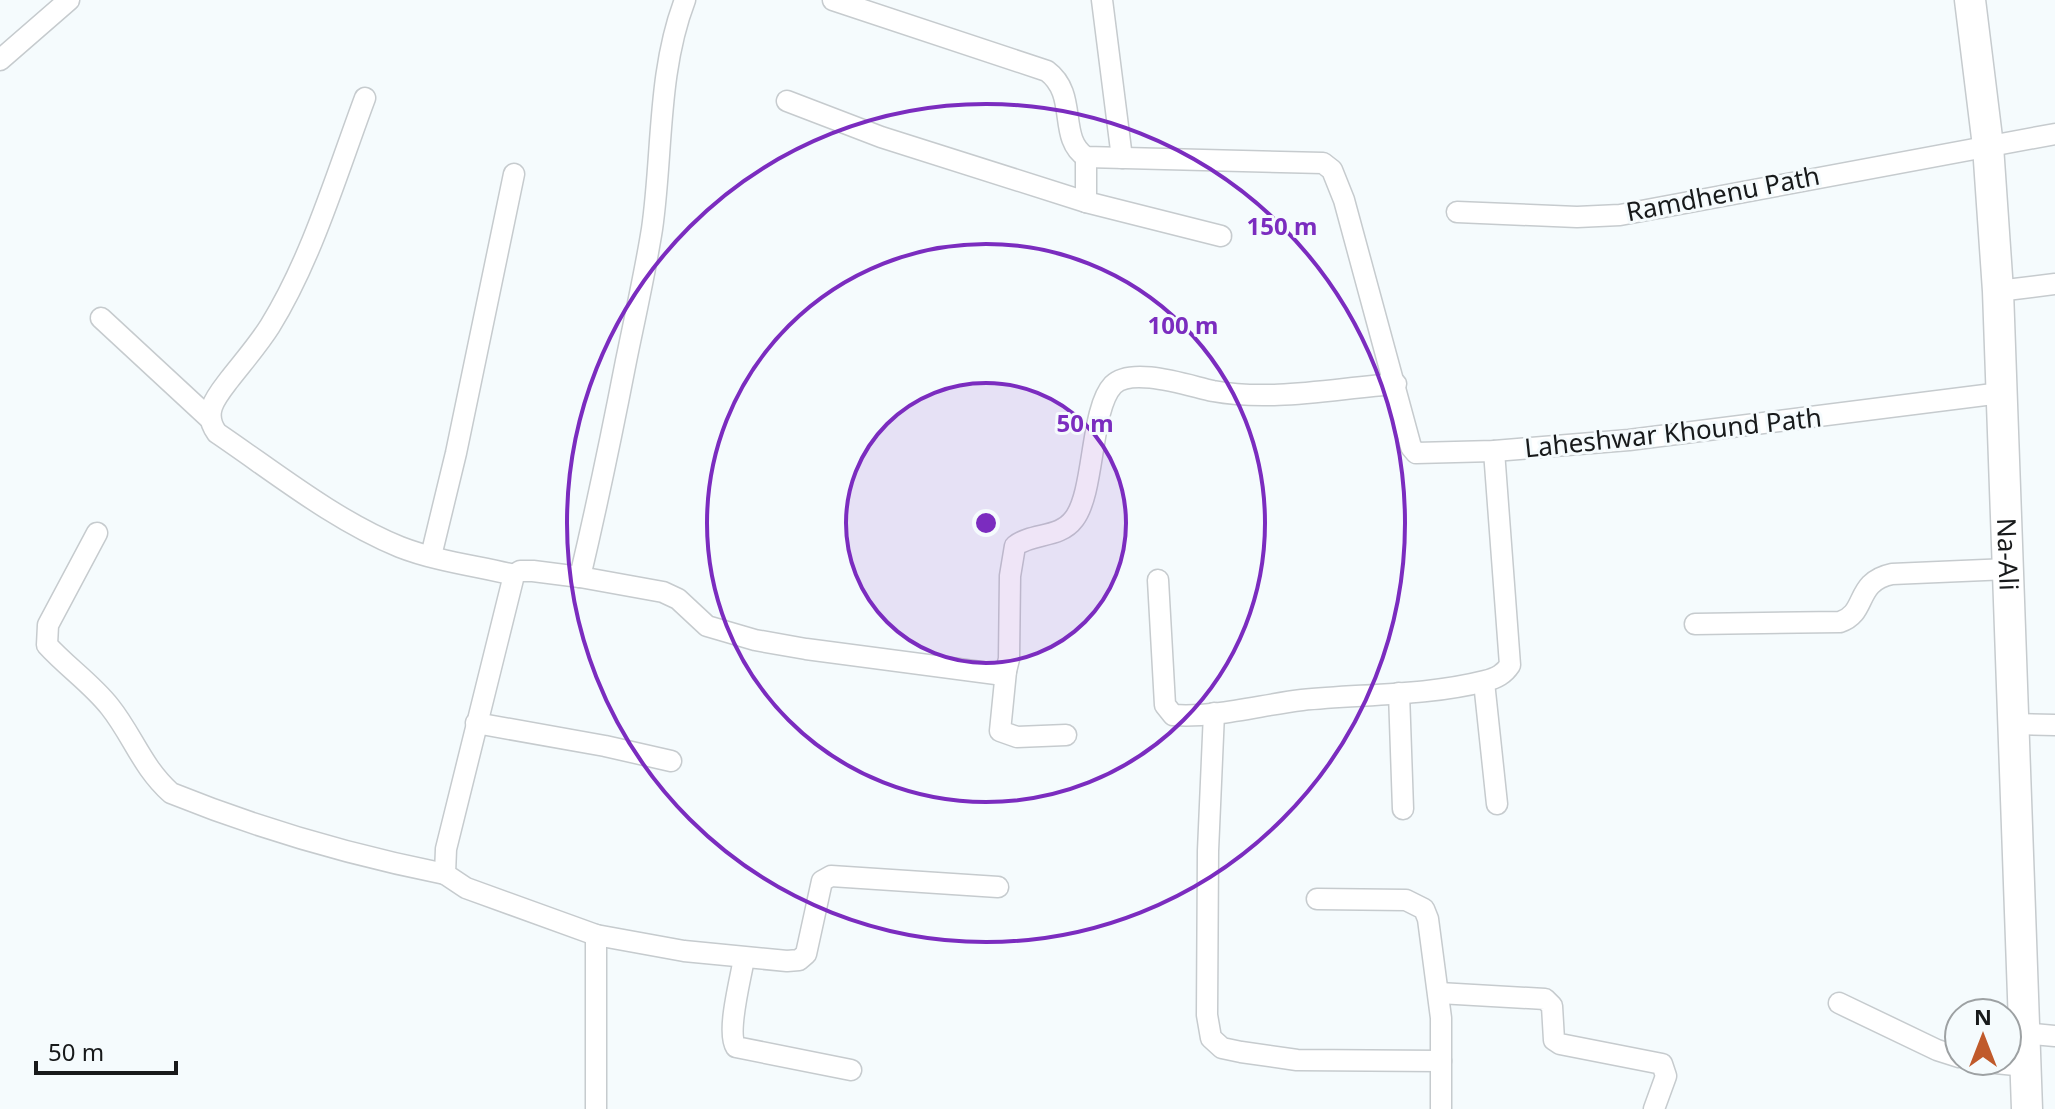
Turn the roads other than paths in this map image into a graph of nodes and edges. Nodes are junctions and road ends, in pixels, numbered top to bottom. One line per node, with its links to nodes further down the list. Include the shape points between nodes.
1 (69, 0): 6 (street)
2 (685, 0): 28 (street, via 663,96 648,256)
3 (833, 0): 11 (street, via 1047,71 1063,90 1072,142)
4 (1102, 0): 12 (street)
5 (1970, 0): 10 (main road, Na-Ali)
6 (0, 60)
7 (365, 98): 22 (street, via 298,271 269,328 214,400)
8 (787, 101): 14 (street, via 881,137)
9 (2055, 134): 10 (street, Ramdhenu Path)
10 (1988, 146): 15 (street, Ramdhenu Path, via 1620,215); 18 (main road, Na-Ali)
11 (1086, 157): 12 (street); 14 (street)
12 (1122, 158): 20 (street, via 1308,161 1332,170)
13 (514, 174): 25 (street)
14 (1086, 202): 16 (street)
15 (1457, 212)
16 (1221, 236)
17 (2055, 284): 18 (street)
18 (1998, 291): 21 (main road, Na-Ali)
19 (101, 318): 22 (street)
20 (1396, 384): 23 (street, via 1416,453); 31 (street, via 1266,394 1219,392 1142,376 1118,381 1104,402 1075,518 1057,532 1022,540 1012,552)
21 (2001, 393): 23 (street, Laheshwar Khound Path, via 1681,434); 26 (main road, Na-Ali)
22 (209, 418): 25 (street, via 217,433 336,513)
23 (1494, 451): 32 (street, Laheshwar Khound Path, via 1510,665)
24 (97, 533): 42 (street, via 48,625 47,645 109,705 158,782 171,793 287,836)
25 (431, 556): 27 (street)
26 (2008, 569): 30 (street, via 1877,577 1853,615 1840,622); 36 (main road, Na-Ali)
27 (514, 575): 28 (street, via 533,571); 35 (street)
28 (580, 577): 31 (street, via 663,592 707,626 755,640 968,671)
29 (1158, 580): 34 (street, via 1165,705 1173,715)
30 (1695, 624)
31 (1006, 671): 38 (street, via 1000,731 1017,737)
32 (1484, 682): 33 (street); 40 (street)
33 (1399, 693): 34 (street); 41 (street)
34 (1214, 713): 53 (street, via 1208,851 1211,1038 1222,1048 1267,1057)
35 (476, 723): 39 (street); 42 (street, via 446,849)
36 (2013, 724): 37 (street); 48 (main road, Na-Ali)
37 (2055, 725)
38 (1066, 735)
39 (671, 761)
40 (1497, 804)
41 (1403, 809)
42 (445, 874): 45 (street, via 466,888)
43 (998, 887): 46 (street, via 831,876 822,881 806,954 787,961)
44 (1317, 899): 47 (street, via 1406,900 1424,909)
45 (596, 935): 46 (street); 56 (street)
46 (744, 958): 55 (street, via 733,1029 736,1047)
47 (1439, 993): 53 (street); 58 (street, via 1545,999 1552,1006 1554,1040 1560,1044 1662,1064 1666,1076)
48 (2022, 997)
49 (1839, 1003): 52 (street)
50 (2023, 1033): 51 (street); 54 (main road, Na-Ali)
51 (2055, 1036)
52 (1943, 1052)
53 (1441, 1061): 57 (street)
54 (2025, 1066): 59 (main road, Na-Ali)
55 (851, 1070)
56 (596, 1109)
57 (1441, 1109)
58 (1654, 1109)
59 (2027, 1109)

